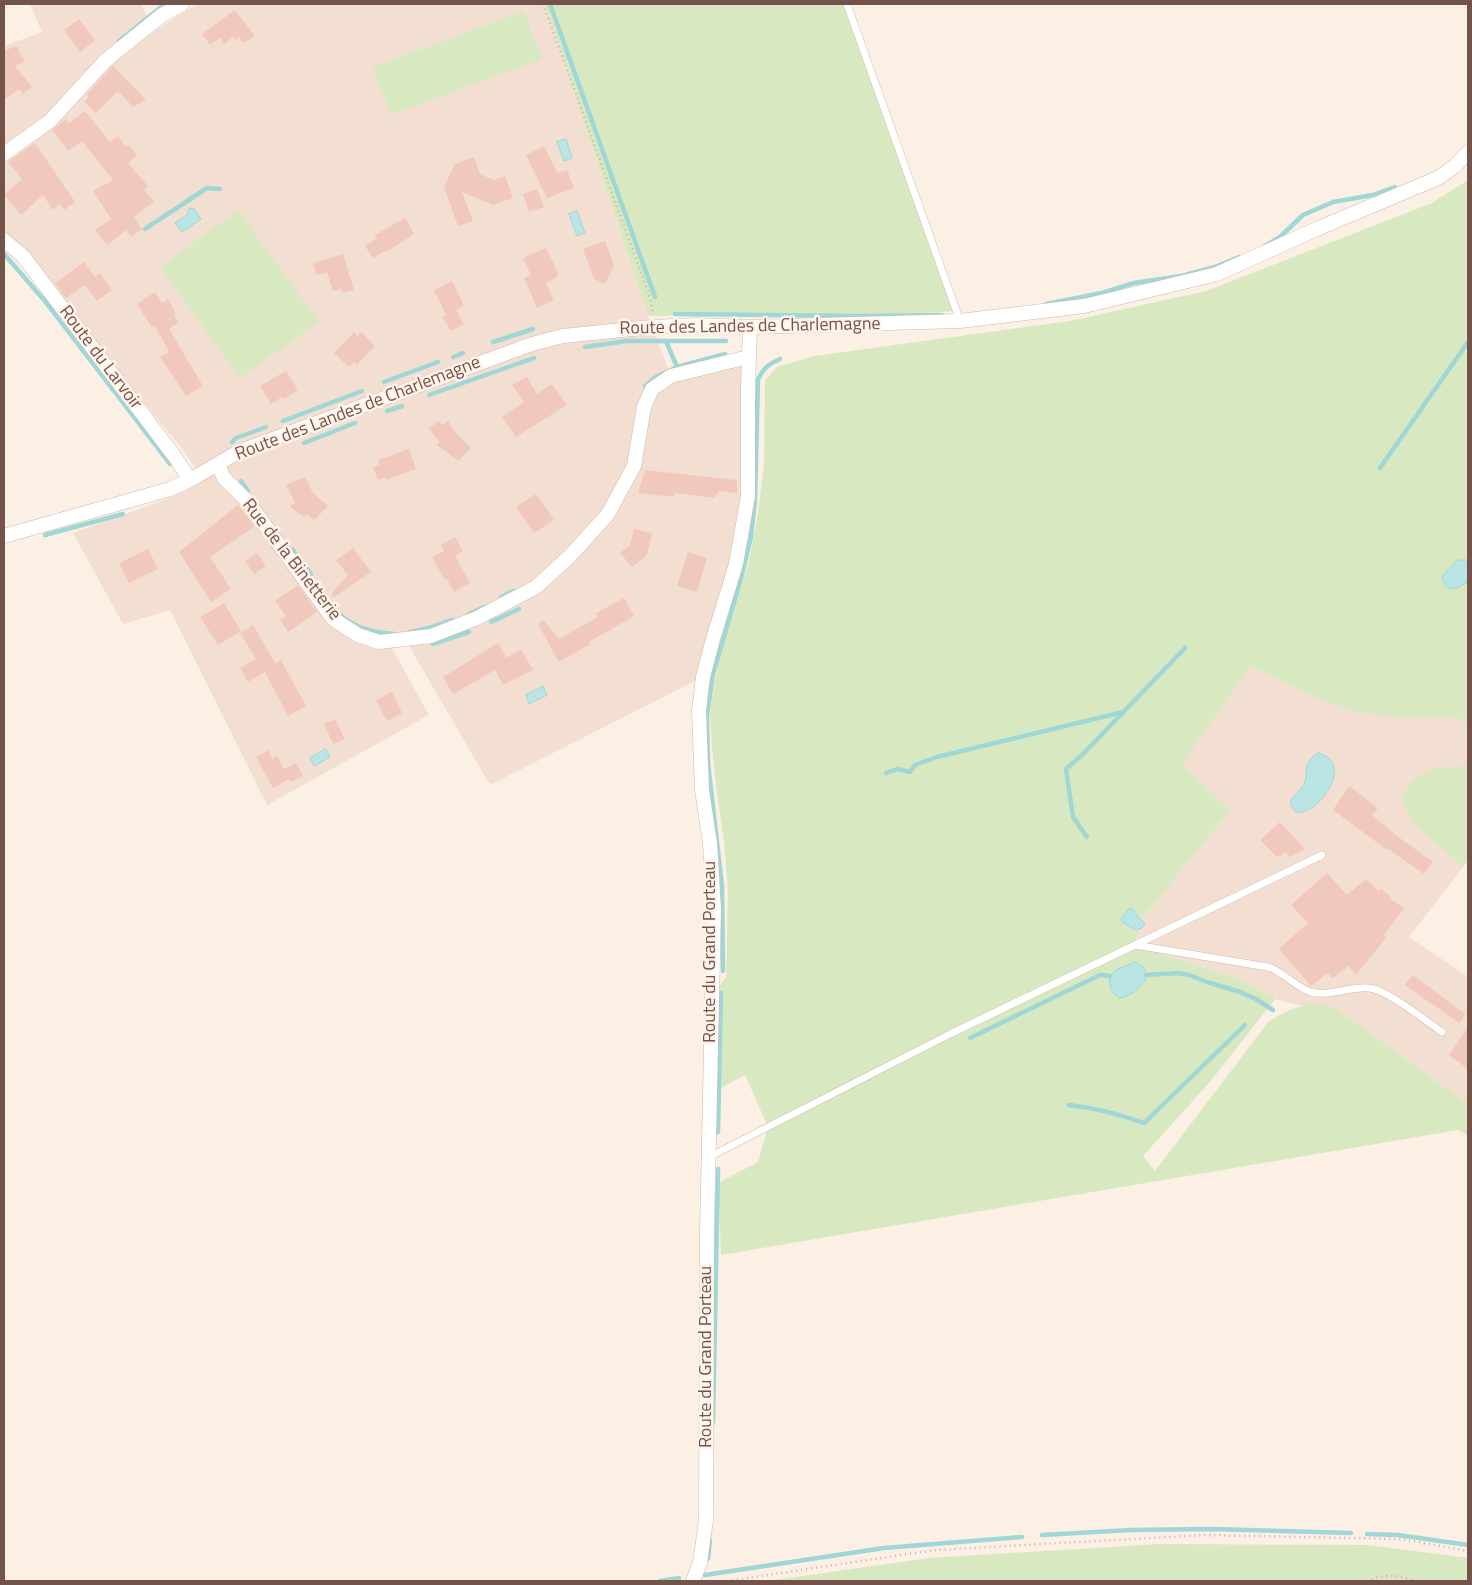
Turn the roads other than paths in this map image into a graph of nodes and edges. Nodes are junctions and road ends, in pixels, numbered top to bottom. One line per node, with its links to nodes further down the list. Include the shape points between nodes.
1 (182, 4): 4 (street, via 162,15 105,61 50,120)
2 (847, 4): 6 (lane)
3 (1468, 152): 6 (street, Route des Landes de Charlemagne, via 1438,178 1217,274 1084,306)
4 (4, 154)
5 (4, 240): 10 (street, Route du Larvoir, via 23,256)
6 (960, 321): 7 (street, Route des Landes de Charlemagne)
7 (750, 327): 8 (street, Route du Grand Porteau); 9 (street, Route des Landes de Charlemagne, via 677,325 563,336 532,344 240,451)
8 (748, 357): 9 (street, Rue de la Binetterie, via 671,376 652,389 644,408 634,466 608,514 570,556 536,586 477,618 431,636 379,642 358,635 332,619 249,503 224,478); 15 (street, Route du Grand Porteau, via 748,496 736,564 702,677 699,711 702,790 710,843 714,909)
9 (218, 464): 10 (street, Route des Landes de Charlemagne)
10 (190, 480): 11 (street, Route des Landes de Charlemagne, via 170,489)
11 (4, 536)
12 (1322, 855): 13 (lane)
13 (1135, 945): 14 (lane, via 1268,967 1310,992 1360,988 1379,990); 15 (lane, via 950,1034)
14 (1442, 1032)
15 (709, 1157): 16 (street, Route du Grand Porteau, via 706,1520 700,1563)
16 (693, 1581)

